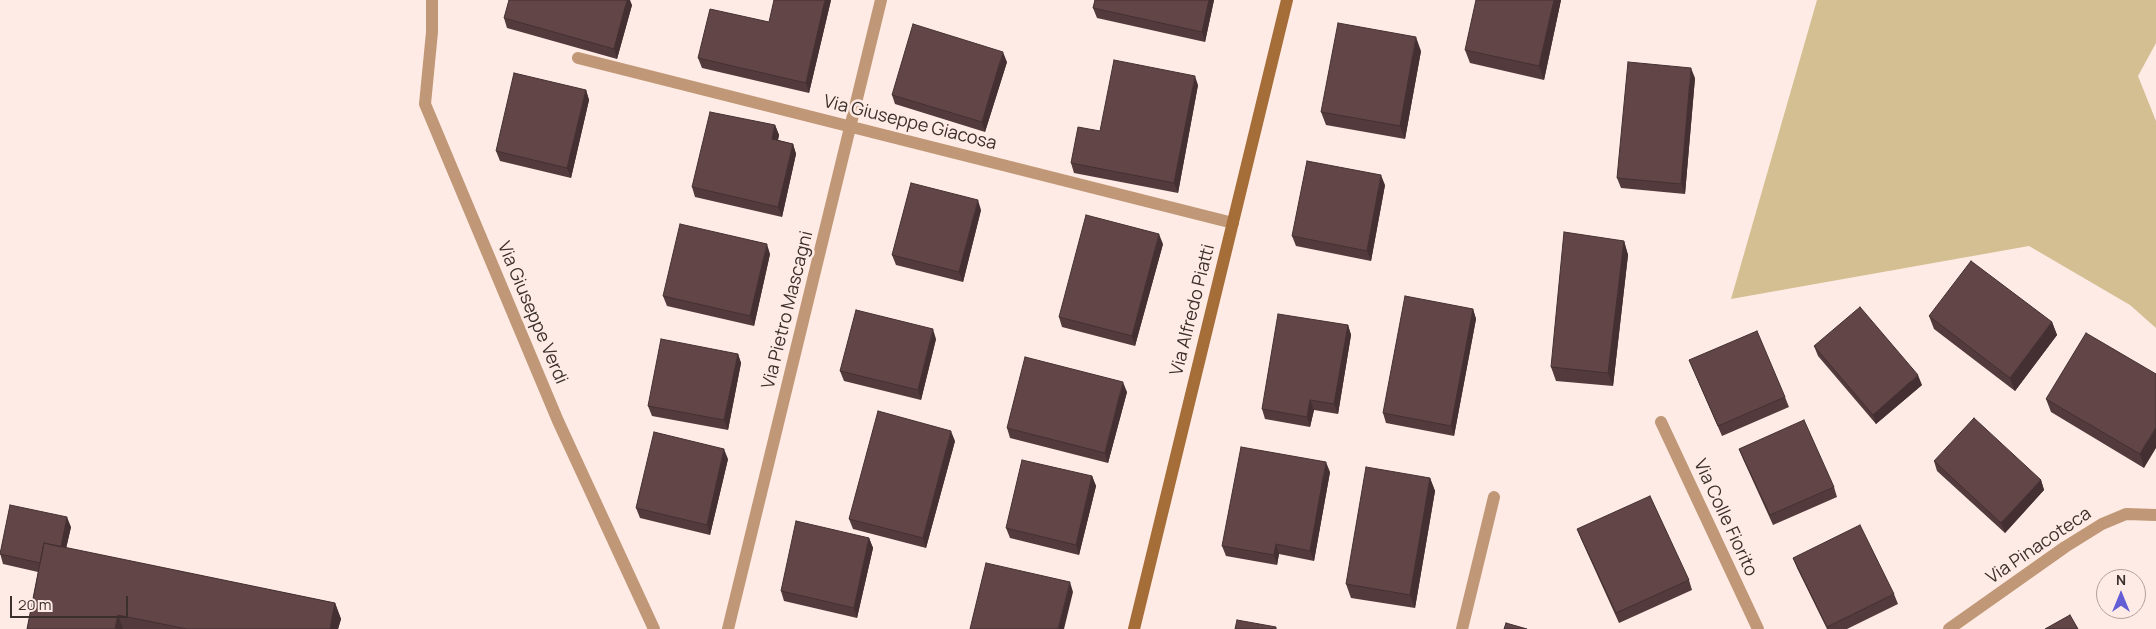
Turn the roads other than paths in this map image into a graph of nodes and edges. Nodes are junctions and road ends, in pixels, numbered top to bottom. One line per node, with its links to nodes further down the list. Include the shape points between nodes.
1 (432, 0): 10 (street, Via Giuseppe Verdi, via 425,104 558,420)
2 (881, 0): 5 (street, Via Pietro Mascagni)
3 (1287, 0): 6 (street, Via Alfredo Piatti)
4 (578, 58): 5 (street, Via Giuseppe Giacosa)
5 (850, 126): 6 (street, Via Giuseppe Giacosa); 11 (street, Via Pietro Mascagni)
6 (1233, 223): 12 (street, Via Alfredo Piatti)
7 (1660, 422): 14 (street, Via Colle Fiorito)
8 (1494, 497): 13 (street)
9 (2156, 515): 15 (street, Via Pinacoteca, via 2126,514 2102,524)
10 (654, 629)
11 (728, 629)
12 (1134, 629)
13 (1462, 629)
14 (1758, 629)
15 (1949, 629)

